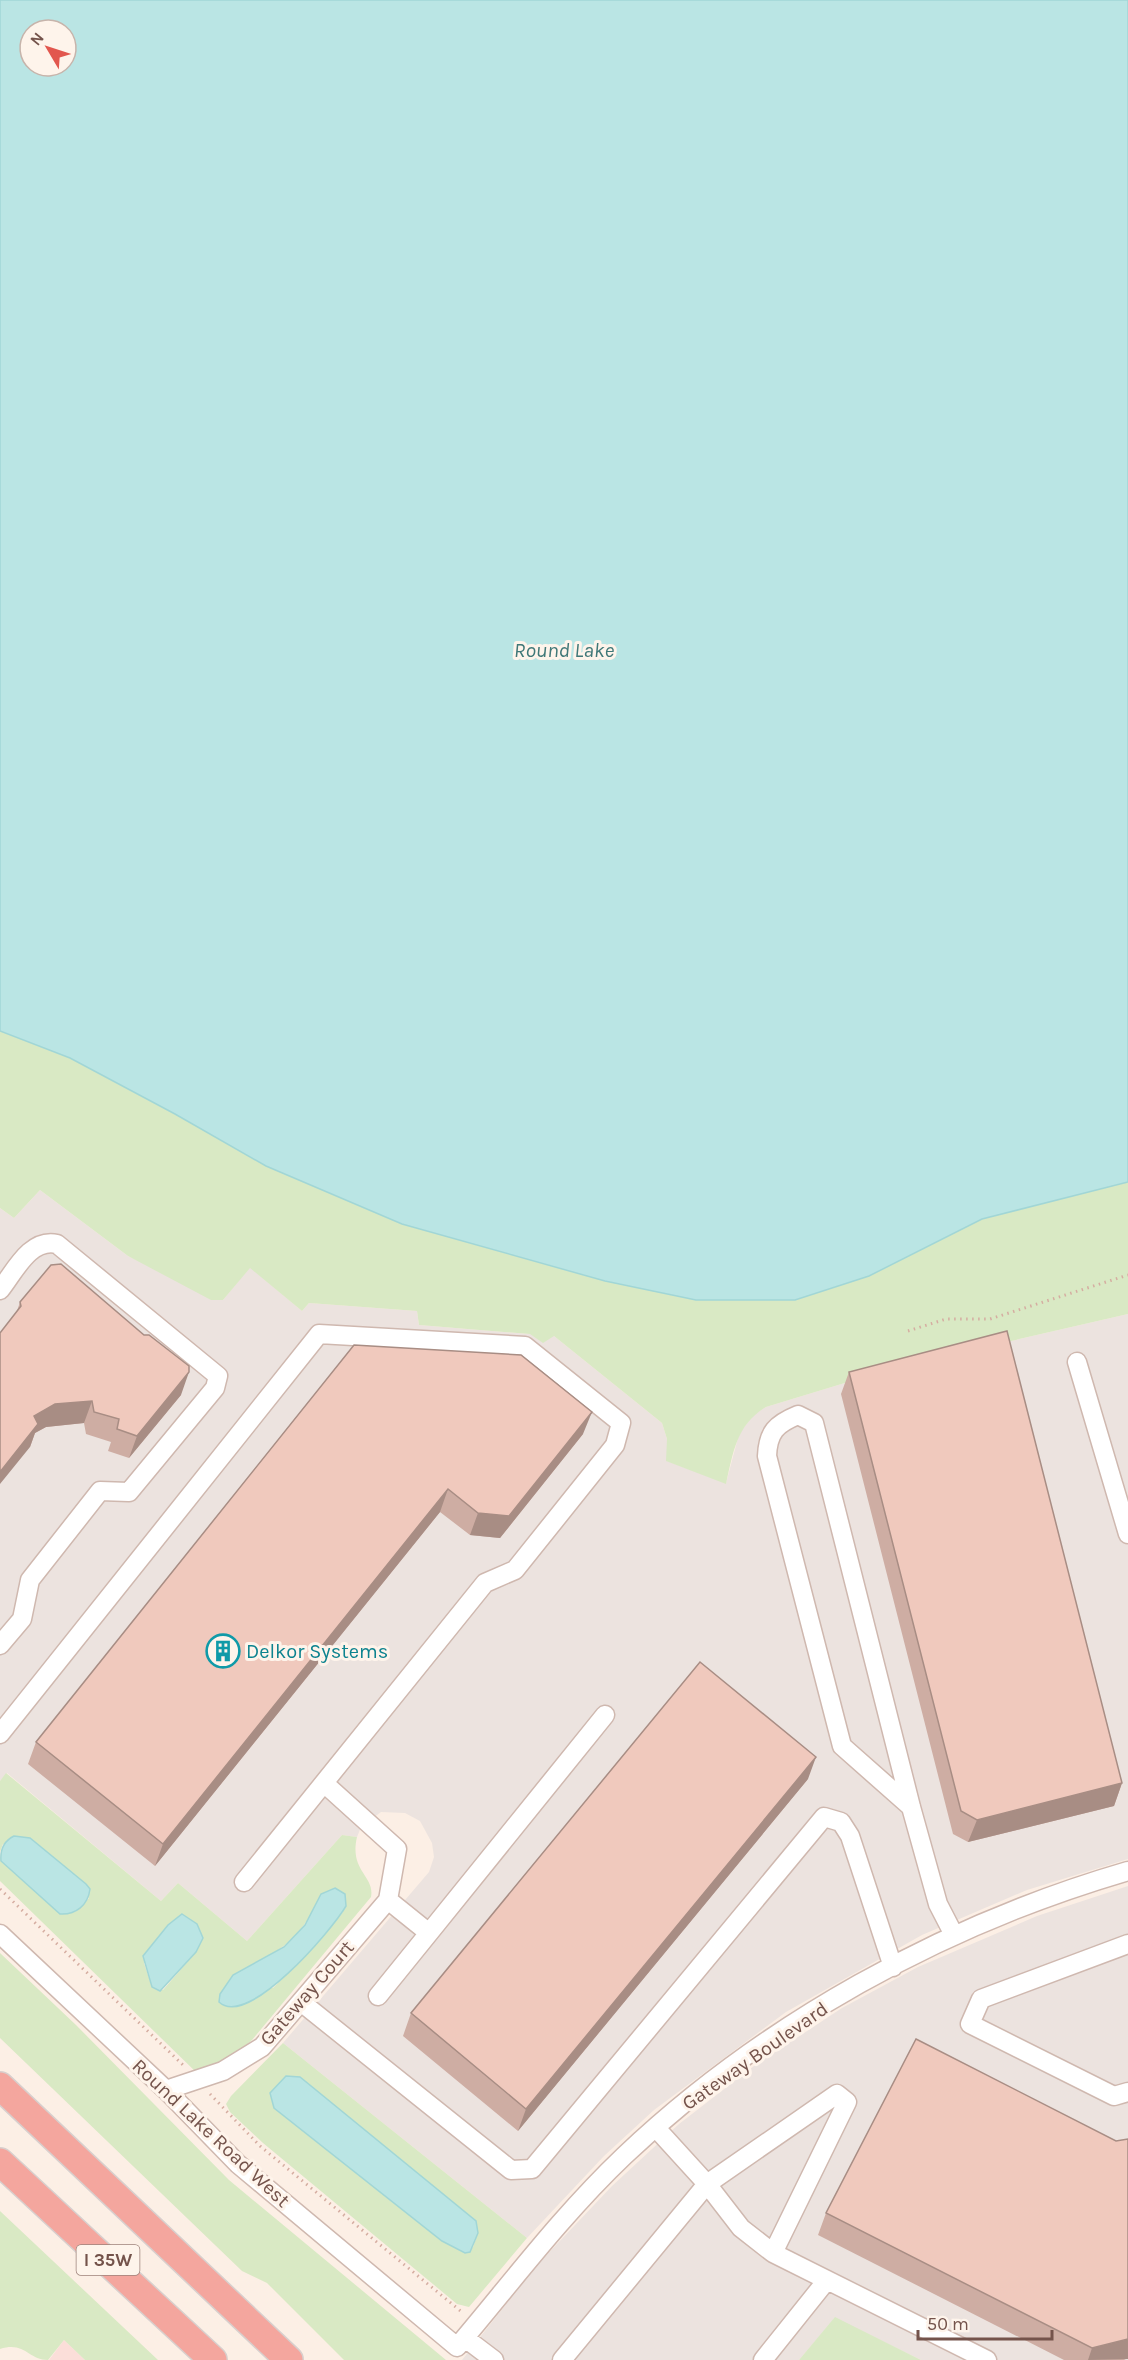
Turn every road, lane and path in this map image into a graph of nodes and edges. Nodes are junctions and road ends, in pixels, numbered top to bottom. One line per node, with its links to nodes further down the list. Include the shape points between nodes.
1 (1128, 1275): 3 (path, via 990,1319 946,1319)
2 (0, 1290): 6 (street, via 34,1246 57,1244 218,1376 215,1388 129,1492 100,1491 30,1580 22,1618)
3 (908, 1331)
4 (1077, 1362): 5 (street)
5 (1128, 1534)
6 (0, 1645)
7 (605, 1715): 15 (street)
8 (0, 1734): 9 (street, via 319,1334 525,1346 621,1423 615,1445 515,1570 484,1583)
9 (325, 1784): 12 (street); 14 (street, via 397,1849)
10 (910, 1808): 10 (street, via 814,1423 798,1415 781,1422 768,1440 767,1456 842,1746); 17 (street, via 938,1904)
11 (1128, 1871): 17 (street, Gateway Boulevard, via 1022,1906)
12 (244, 1881)
13 (0, 1889): 22 (path)
14 (388, 1900): 15 (street); 21 (street, Gateway Court)
15 (429, 1933): 20 (street)
16 (0, 1934): 24 (street, Round Lake Road West)
17 (954, 1935): 19 (street, Gateway Boulevard)
18 (1128, 1944): 25 (street, via 981,1999 970,2024 1114,2096)
19 (893, 1967): 21 (street, via 850,1836 841,1822 824,1817 532,2169 517,2172); 26 (street, Gateway Boulevard, via 725,2071)
20 (378, 1996)
21 (301, 2002): 22 (street, Gateway Court, via 262,2047 223,2071)
22 (196, 2080): 24 (street, Gateway Court); 32 (path, via 260,2146)
23 (0, 2086): 29 (highway, I 35W)
24 (166, 2090): 32 (street, Round Lake Road West, via 238,2164)
25 (1128, 2092)
26 (656, 2128): 28 (street); 32 (street, Gateway Boulevard, via 550,2234)
27 (0, 2162): 33 (highway, I 35W)
28 (707, 2184): 30 (street, via 741,2228); 30 (street, via 837,2094 847,2102); 37 (street)
29 (151, 2229): 34 (highway, I 35W); 35 (highway)
30 (773, 2253): 31 (street)
31 (827, 2280): 38 (street); 39 (street)
32 (466, 2336): 36 (street, Round Lake Road West)
33 (213, 2360)
34 (290, 2360)
35 (308, 2360)
36 (494, 2360)
37 (562, 2360)
38 (763, 2360)
39 (987, 2360)

